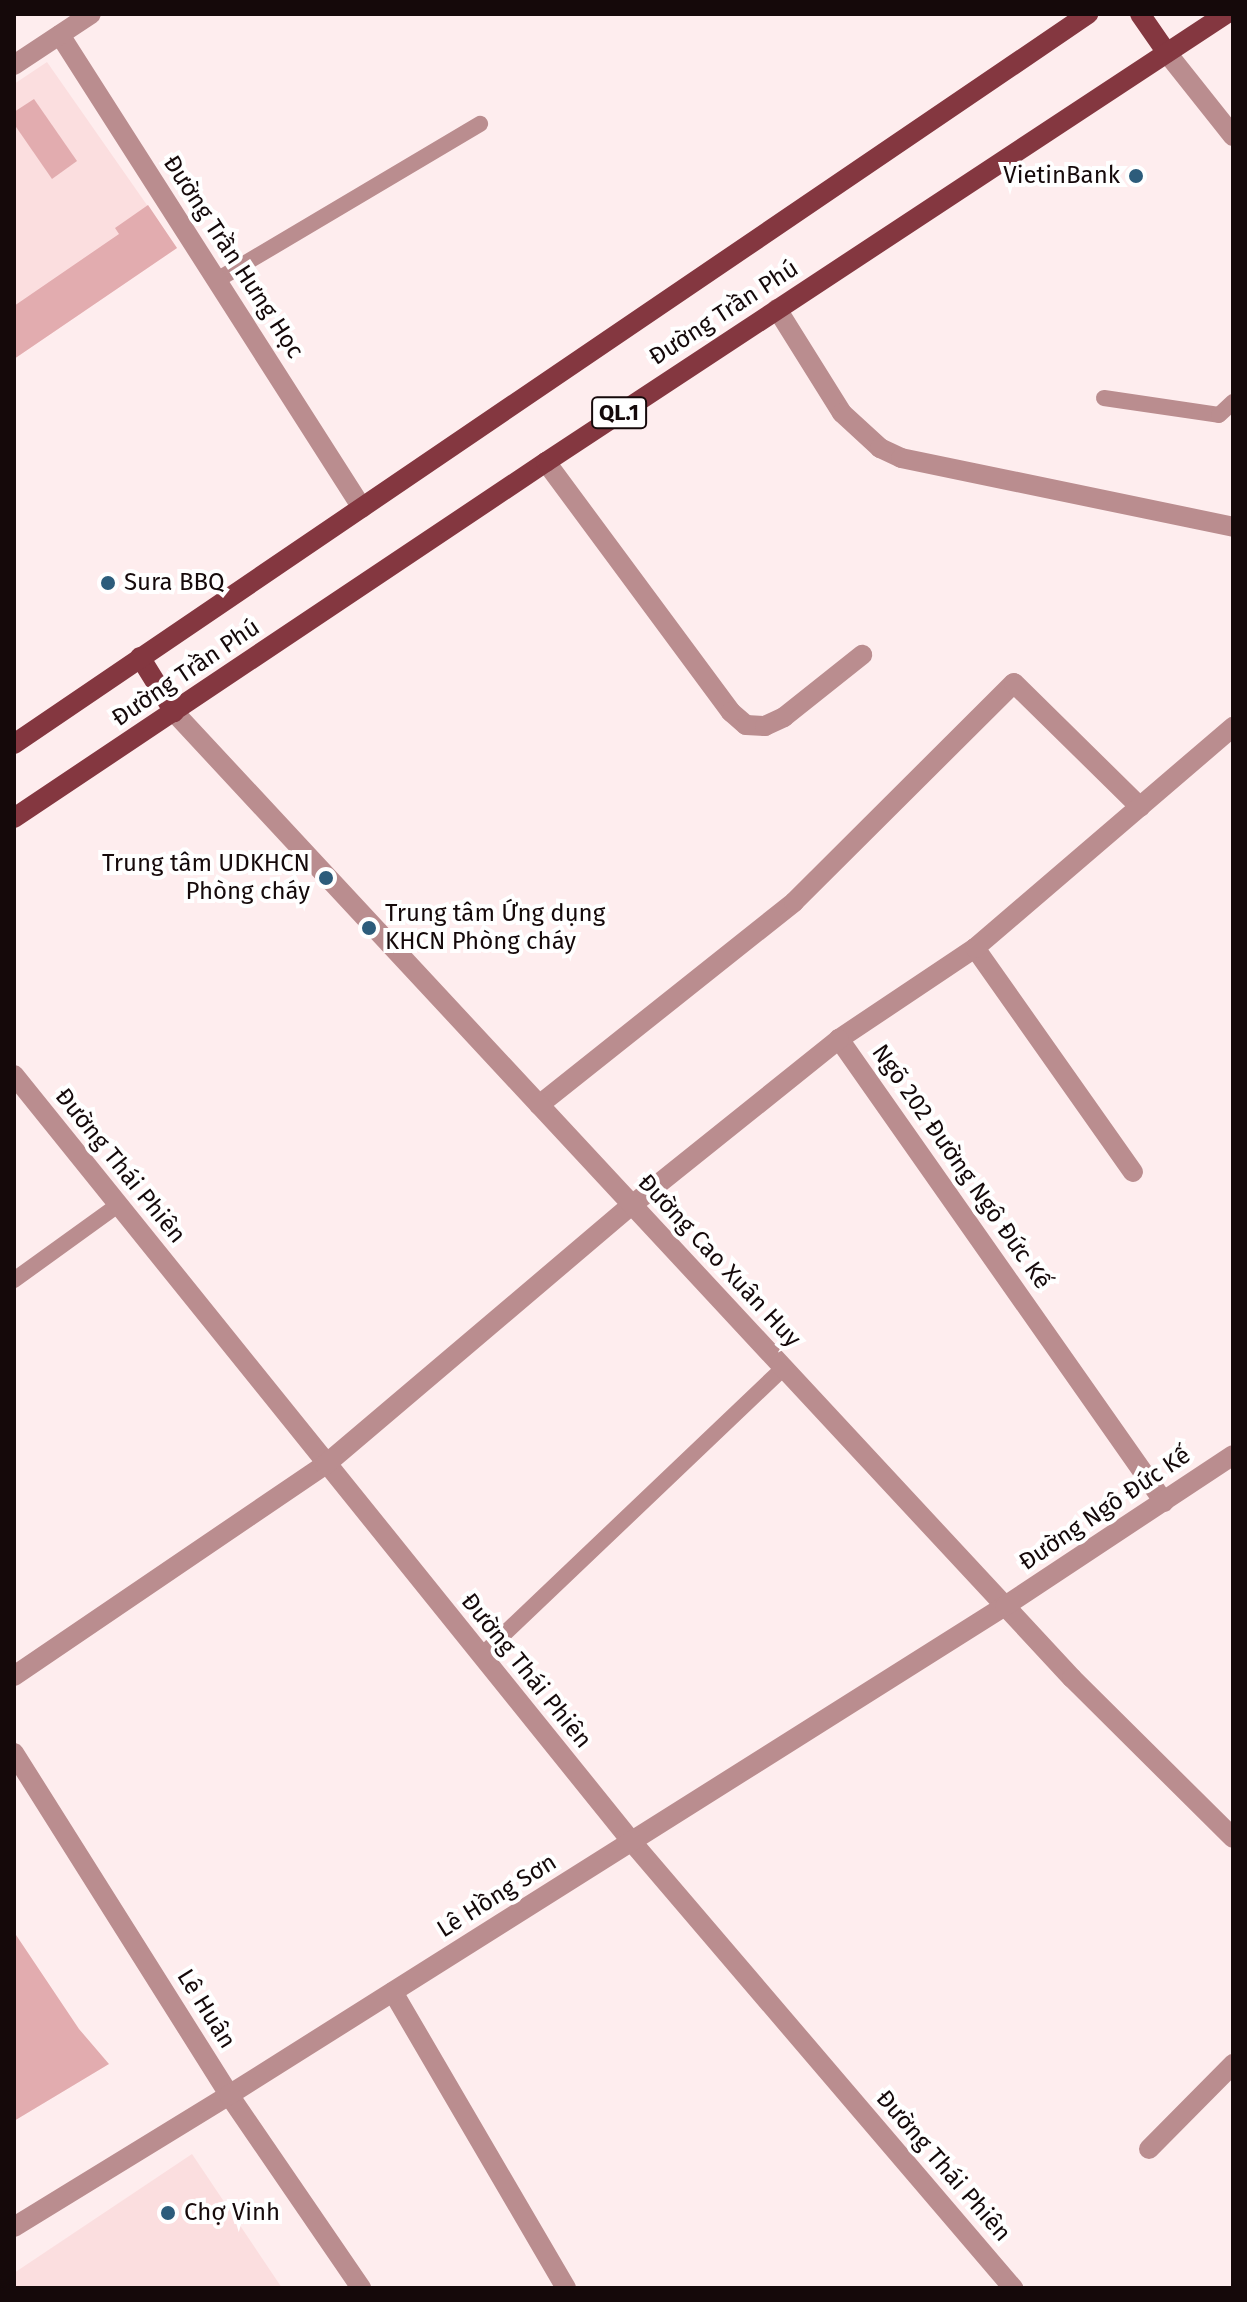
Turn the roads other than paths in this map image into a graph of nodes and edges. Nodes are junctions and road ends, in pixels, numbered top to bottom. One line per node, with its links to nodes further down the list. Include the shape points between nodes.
1 (91, 14): 5 (street)
2 (1088, 14): 15 (main road, Đường Trần Phú / QL.1)
3 (1140, 14): 6 (main road)
4 (1226, 14): 6 (main road, Đường Trần Phú / QL.1)
5 (60, 35): 7 (street); 10 (street, Đường Trần Hưng Học)
6 (1167, 53): 9 (street); 11 (main road, Đường Trần Phú / QL.1)
7 (14, 65)
8 (480, 124): 10 (lane)
9 (1233, 136)
10 (217, 280): 15 (street, Đường Trần Hưng Học)
11 (777, 309): 14 (main road, Đường Trần Phú / QL.1); 16 (street, via 842,413 880,448 901,458)
12 (1104, 398): 13 (lane, via 1219,415)
13 (1233, 402)
14 (546, 462): 17 (street, via 731,712 746,725 765,726 784,717); 19 (main road, Đường Trần Phú / QL.1)
15 (362, 508): 18 (main road, Đường Trần Phú / QL.1)
16 (1233, 527)
17 (862, 655)
18 (140, 657): 19 (main road); 21 (main road, Đường Trần Phú / QL.1)
19 (174, 712): 23 (main road, Đường Trần Phú / QL.1); 27 (street, Đường Cao Xuân Huy)
20 (1233, 727): 22 (street, Ngõ 202 Đường Ngô Đức Kế)
21 (14, 744)
22 (1140, 807): 24 (street, Ngõ 202 Đường Ngô Đức Kế); 27 (street, via 1014,683 794,902)
23 (14, 818)
24 (975, 948): 25 (street, Ngõ 202 Đường Ngô Đức Kế); 28 (street)
25 (839, 1039): 30 (street); 35 (street, Ngõ 202 Đường Ngô Đức Kế)
26 (14, 1075): 29 (street, Đường Thái Phiên)
27 (539, 1105): 30 (street, Đường Cao Xuân Huy)
28 (1133, 1172)
29 (118, 1205): 31 (lane); 34 (street, Đường Thái Phiên)
30 (632, 1205): 32 (street, Đường Cao Xuân Huy); 34 (street)
31 (14, 1280)
32 (783, 1368): 36 (street, Đường Cao Xuân Huy); 37 (lane)
33 (1233, 1455): 35 (street, Đường Ngô Đức Kế)
34 (325, 1465): 37 (street, Đường Thái Phiên); 38 (street)
35 (1164, 1502): 36 (street, Đường Ngô Đức Kế)
36 (1005, 1606): 40 (street, Đường Cao Xuân Huy); 41 (street, Lê Hồng Sơn)
37 (481, 1656): 41 (street, Đường Thái Phiên)
38 (14, 1676)
39 (14, 1753): 44 (street, Lê Huân)
40 (1233, 1838)
41 (632, 1842): 42 (street, Lê Hồng Sơn); 49 (street, Đường Thái Phiên)
42 (393, 1992): 44 (street, Lê Hồng Sơn); 48 (street)
43 (1233, 2064): 45 (street)
44 (229, 2095): 46 (street, Lê Hồng Sơn); 47 (street, Lê Huân)
45 (1149, 2149)
46 (14, 2227)
47 (361, 2288)
48 (566, 2288)
49 (1013, 2288)

